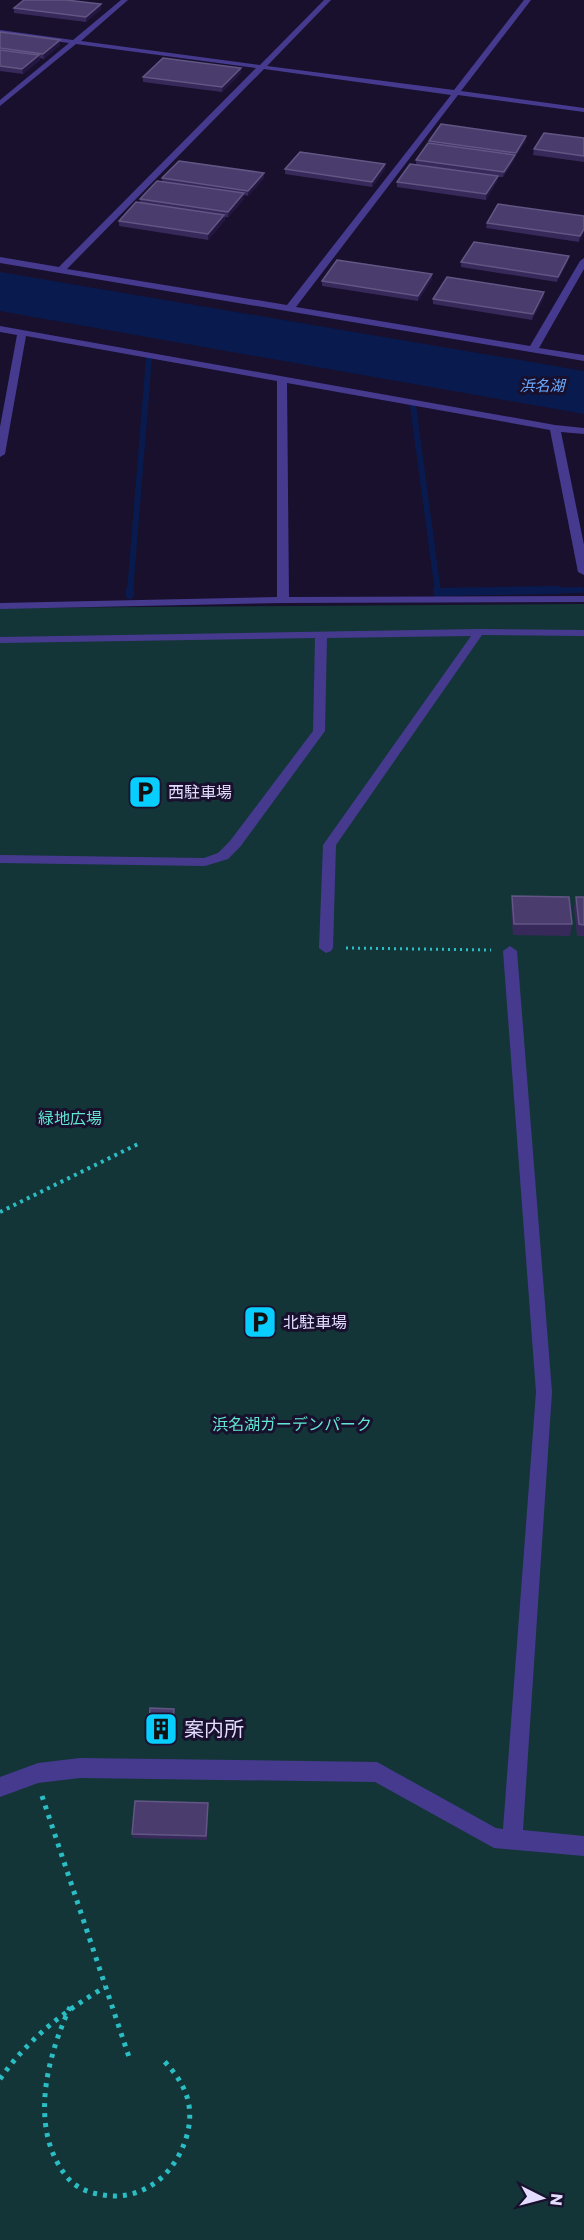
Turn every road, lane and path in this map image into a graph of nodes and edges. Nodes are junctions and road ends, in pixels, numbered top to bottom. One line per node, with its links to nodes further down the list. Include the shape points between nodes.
1 (125, 0): 5 (street)
2 (328, 0): 6 (street)
3 (528, 0): 7 (street)
4 (0, 32): 5 (street)
5 (74, 42): 6 (street); 8 (street)
6 (261, 67): 7 (street); 12 (street)
7 (457, 93): 9 (street); 13 (street)
8 (0, 104)
9 (584, 110)
10 (0, 260): 12 (street)
11 (584, 261): 16 (street)
12 (62, 270): 13 (street)
13 (290, 309): 16 (street)
14 (0, 329): 15 (street)
15 (22, 333): 18 (street); 21 (street)
16 (533, 350): 17 (street)
17 (584, 358)
18 (282, 380): 19 (street); 24 (street)
19 (555, 428): 20 (street); 22 (street)
20 (584, 431)
21 (0, 454)
22 (584, 572)
23 (584, 599): 24 (street)
24 (283, 600): 25 (street)
25 (0, 606)
26 (479, 632): 27 (street); 28 (street); 31 (street, via 330,845)
27 (584, 633)
28 (321, 635): 29 (street); 30 (street, via 318,731 223,856 205,862)
29 (0, 640)
30 (0, 859)
31 (326, 948): 32 (path)
32 (510, 951): 37 (street, via 544,1392)
33 (138, 1144): 34 (path)
34 (0, 1212)
35 (34, 1774): 36 (street); 37 (street, via 80,1768 377,1772 494,1838); 39 (path)
36 (0, 1787)
37 (512, 1839): 38 (street)
38 (584, 1846)
39 (105, 1987): 40 (path); 41 (path)
40 (70, 2007): 42 (path, via 60,2026 45,2088 53,2151 67,2177 77,2186 102,2195 133,2195 159,2182 170,2170 186,2140 190,2106 180,2076); 43 (path, via 33,2038)
41 (129, 2057)
42 (164, 2061)
43 (0, 2079)

